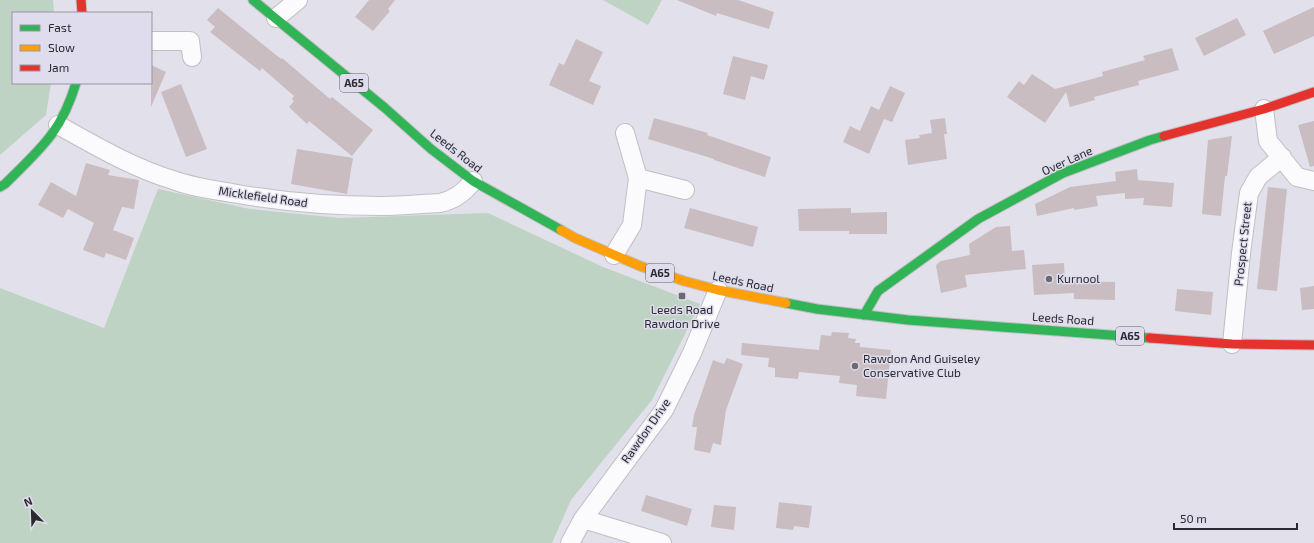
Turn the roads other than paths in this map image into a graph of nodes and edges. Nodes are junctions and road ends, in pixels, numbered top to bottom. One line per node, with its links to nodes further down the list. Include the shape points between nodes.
1 (81, 0): 4 (main road)
2 (253, 0): 5 (main road, Leeds Road / A65)
3 (298, 0): 5 (street)
4 (82, 12)
5 (276, 18): 15 (main road, Leeds Road / A65, via 431,149)
6 (152, 41): 7 (street, via 190,41)
7 (192, 57)
8 (76, 84): 11 (main road)
9 (1314, 92): 10 (main road, Over Lane)
10 (1264, 108): 13 (street, via 1268,140); 21 (main road, Over Lane, via 1150,140 1063,173 972,224 878,291)
11 (58, 125): 15 (street, Micklefield Road, via 173,181 287,201 376,206 440,203 455,198); 17 (main road, via 47,142)
12 (625, 132): 14 (street)
13 (1282, 157): 16 (street, via 1297,177); 22 (street, Prospect Street, via 1258,177 1249,193)
14 (638, 178): 18 (street); 19 (street, via 632,225)
15 (473, 181): 19 (main road, Leeds Road / A65, via 575,238)
16 (1314, 181)
17 (0, 187)
18 (685, 190)
19 (614, 255): 20 (main road, Leeds Road / A65, via 684,281)
20 (718, 290): 21 (main road, Leeds Road / A65, via 817,309); 24 (street, Rawdon Drive, via 692,353 664,410)
21 (864, 315): 22 (main road, Leeds Road / A65)
22 (1232, 344): 23 (main road, Leeds Road / A65)
23 (1314, 345)
24 (583, 519): 25 (street, Rawdon Drive); 26 (street)
25 (570, 543)
26 (662, 543)

